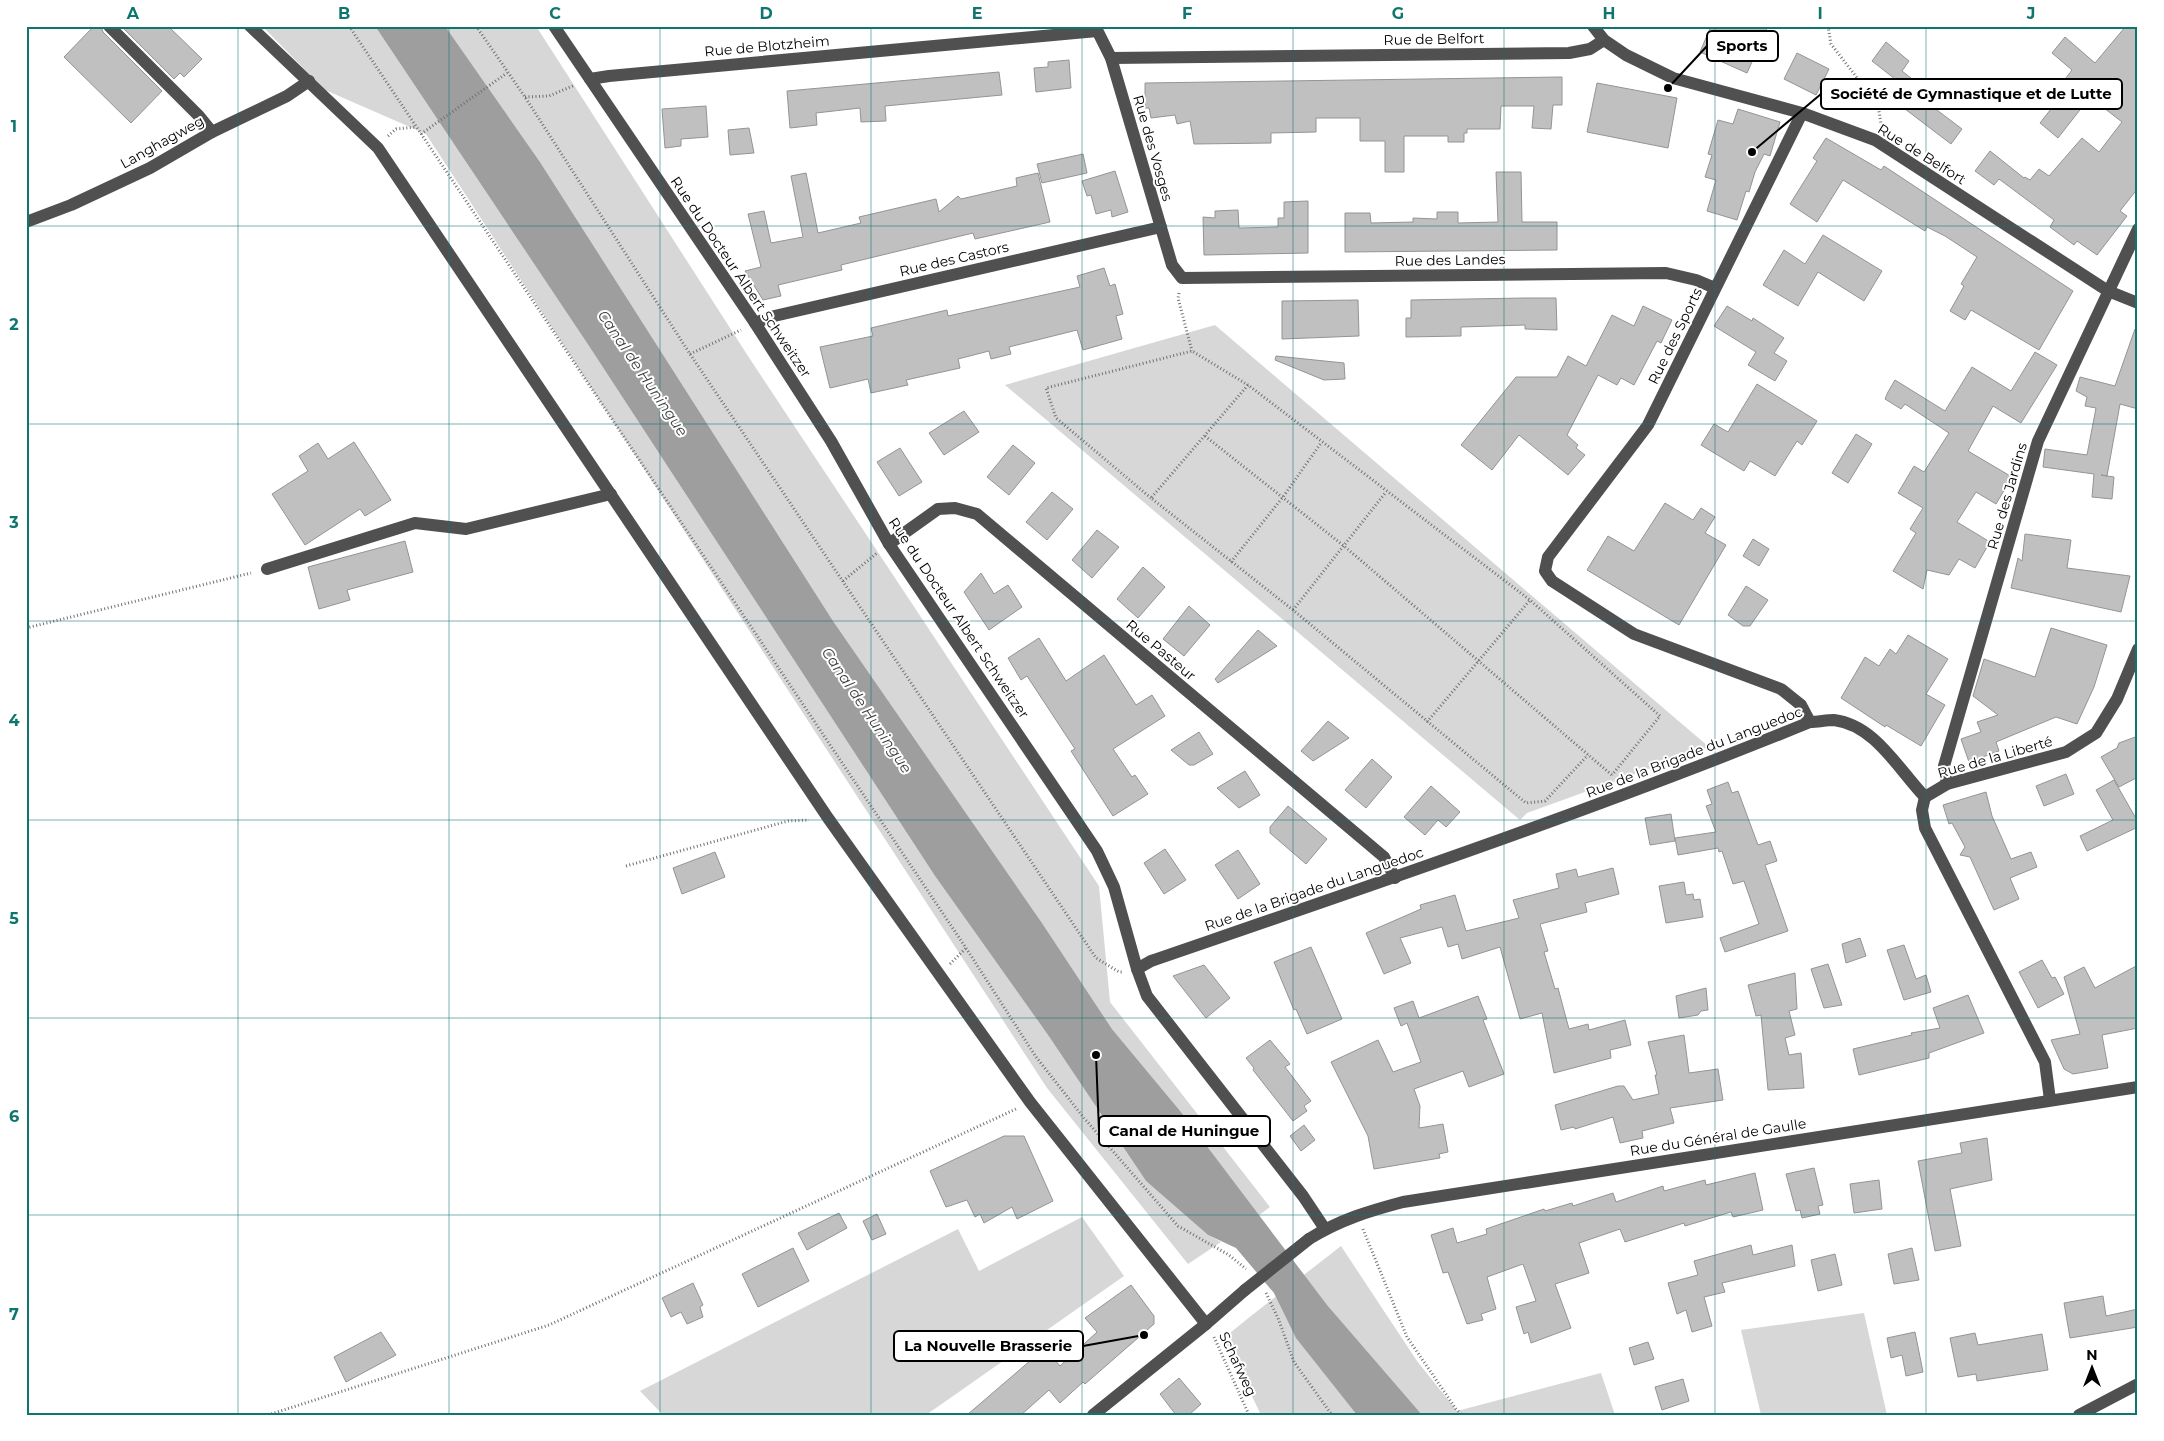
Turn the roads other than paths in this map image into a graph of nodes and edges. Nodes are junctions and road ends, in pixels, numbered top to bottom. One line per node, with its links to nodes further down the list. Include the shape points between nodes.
1 (109, 26): 11 (street)
2 (250, 26): 9 (street)
3 (554, 26): 8 (street, Rue du Docteur Albert Schweitzer)
4 (1593, 26): 6 (street)
5 (1096, 28): 7 (street, Rue des Vosges); 8 (street, Rue de Blotzheim)
6 (1604, 40): 7 (street, Rue de Belfort, via 1590,49 1569,53); 10 (street, Rue de Belfort, via 1626,55 1673,78)
7 (1111, 58): 13 (street, Rue des Vosges)
8 (590, 79): 19 (street, Rue du Docteur Albert Schweitzer)
9 (309, 81): 11 (street, Langhagweg, via 287,96); 20 (street, via 378,148)
10 (1802, 113): 16 (street, Rue des Sports); 17 (street, Rue de Belfort, via 1875,140)
11 (212, 132): 12 (street, Langhagweg, via 150,168)
12 (26, 222)
13 (1161, 227): 15 (street, Rue des Vosges, via 1172,265); 19 (street, Rue des Castors)
14 (2138, 229): 17 (street, Rue des Jardins)
15 (1182, 278): 16 (street, Rue des Landes, via 1666,273)
16 (1715, 288): 24 (street, Rue des Sports, via 1648,425 1548,557 1545,571 1552,581 1634,634 1781,689 1801,705)
17 (2108, 292): 18 (street, Rue de Belfort); 25 (street, Rue des Jardins, via 2038,441 1944,766)
18 (2138, 303)
19 (755, 323): 21 (street, Rue du Docteur Albert Schweitzer, via 830,441)
20 (611, 494): 22 (street, via 466,529 415,523); 32 (street, via 828,818 1030,1102)
21 (889, 544): 27 (street, Rue Pasteur, via 938,509 955,508 977,514 1384,858); 28 (street, Rue du Docteur Albert Schweitzer, via 1097,851 1114,887)
22 (267, 569)
23 (2138, 649): 25 (street, Rue de la Liberté, via 2118,699 2096,733 2066,752)
24 (1810, 722): 26 (street, Rue de la Brigade du Languedoc, via 1833,720 1855,726 1874,738); 27 (street, Rue de la Brigade du Languedoc, via 1632,792)
25 (1947, 784): 26 (street, Rue de la Liberté)
26 (1925, 796): 30 (street, via 1922,810 1925,828 2044,1062)
27 (1395, 878): 28 (street, Rue de la Brigade du Languedoc, via 1152,961)
28 (1137, 969): 31 (street, Rue du Docteur Albert Schweitzer, via 1147,996 1303,1196)
29 (2138, 1087): 30 (street, Rue du Général de Gaulle)
30 (2050, 1100): 31 (street, Rue du Général de Gaulle, via 1403,1202 1357,1214)
31 (1325, 1229): 32 (street, Rue du Général de Gaulle, bridge)
32 (1206, 1324): 35 (street, Rue du Général de Gaulle)
33 (2138, 1384): 34 (street)
34 (2081, 1414)
35 (1093, 1415)

